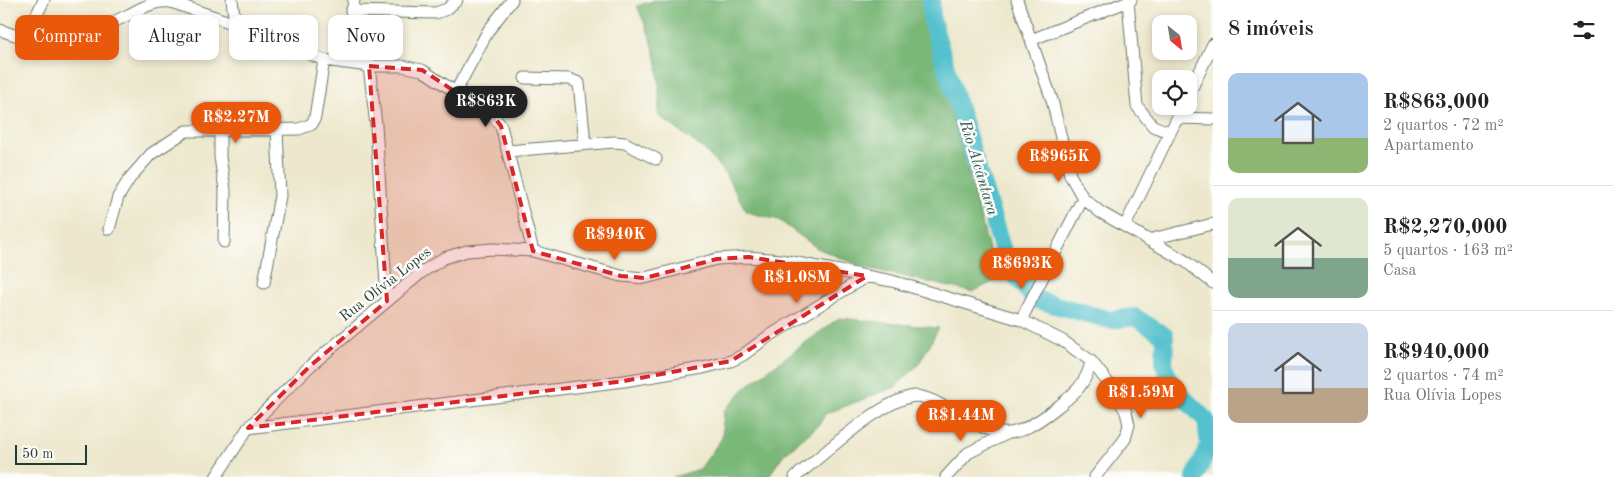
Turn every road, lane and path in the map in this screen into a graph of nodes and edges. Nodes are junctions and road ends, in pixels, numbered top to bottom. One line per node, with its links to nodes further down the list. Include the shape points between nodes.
1 (44, 0): 8 (street)
2 (232, 0): 9 (street)
3 (457, 0): 7 (street, via 447,10 436,13)
4 (512, 0): 22 (street, via 488,31)
5 (1017, 0): 14 (street)
6 (1130, 0): 14 (street); 28 (street, via 1137,106 1153,126)
7 (353, 6): 18 (street)
8 (36, 15)
9 (234, 15)
10 (119, 20): 11 (street, via 162,1)
11 (229, 22)
12 (0, 30): 13 (street)
13 (15, 35)
14 (1031, 40): 32 (street, via 1052,100 1070,176)
15 (1213, 44): 20 (street)
16 (318, 58): 17 (street)
17 (324, 60): 18 (street); 26 (street, via 312,124 299,129)
18 (344, 63): 19 (street)
19 (369, 66): 22 (street, via 422,70); 42 (street)
20 (1197, 77)
21 (525, 78): 29 (street, via 569,79 580,83)
22 (456, 91): 30 (street, via 494,117 501,126)
23 (1178, 115): 24 (street)
24 (1177, 118): 25 (street); 28 (street)
25 (1213, 119)
26 (276, 130): 27 (street); 40 (street, via 280,196)
27 (220, 131): 35 (street, via 186,131 151,154 118,197); 37 (street, via 225,190)
28 (1169, 132): 34 (street)
29 (585, 143): 30 (street); 31 (street, via 625,143)
30 (508, 151): 38 (street)
31 (656, 159)
32 (1083, 198): 34 (street); 43 (street)
33 (1213, 224): 36 (street)
34 (1125, 226): 36 (street)
35 (108, 229)
36 (1148, 240): 41 (street, via 1185,261)
37 (224, 242)
38 (533, 251): 39 (street, Rua Olívia Lopes, via 621,276 646,278 717,259 749,257); 42 (street, Rua Olívia Lopes, via 493,248 444,258)
39 (867, 276): 43 (street, Rua Olívia Lopes, via 931,291); 45 (street, via 743,355 703,368 624,381)
40 (264, 283)
41 (1213, 283)
42 (387, 301): 45 (street, Rua Olívia Lopes, via 310,366)
43 (1021, 320): 44 (street, Rua Olívia Lopes, via 1063,341)
44 (1091, 362): 46 (street, via 1089,373 1076,392 1034,425); 50 (street, Rua Olívia Lopes, via 1114,390 1129,425 1125,438)
45 (248, 428): 47 (street, Rua Olívia Lopes)
46 (1004, 435): 48 (street, via 917,396 883,408); 49 (street, via 968,453)
47 (216, 477)
48 (795, 477)
49 (946, 477)
50 (1095, 477)

